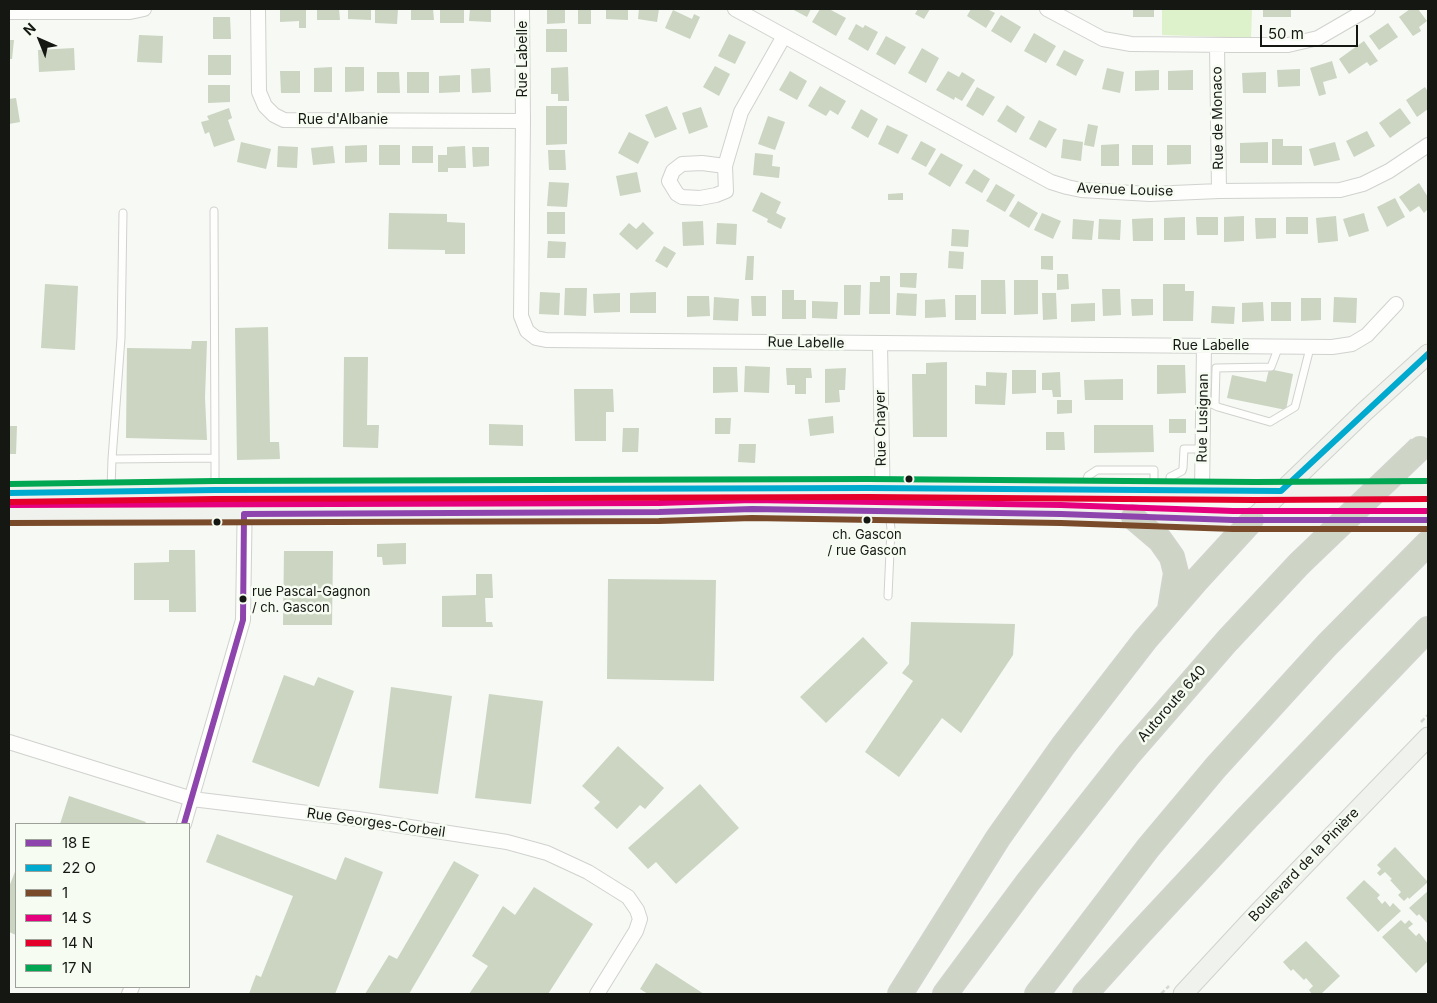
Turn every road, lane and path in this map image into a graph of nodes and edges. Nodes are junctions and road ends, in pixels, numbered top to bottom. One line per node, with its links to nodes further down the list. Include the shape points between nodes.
1 (144, 9): 7 (street)
2 (258, 9): 11 (street, Rue d'Albanie, via 260,92 265,106 284,120)
3 (522, 9): 11 (street, Rue Labelle)
4 (735, 9): 9 (street, Avenue Louise)
5 (1047, 9): 10 (street, via 1103,39 1130,44)
6 (1368, 9): 10 (street, via 1310,40 1288,45)
7 (111, 11): 8 (street)
8 (9, 12)
9 (784, 36): 13 (street, via 741,112); 14 (street, Avenue Louise, via 1051,182 1081,190 1140,193)
10 (1217, 45): 14 (street, Rue de Monaco)
11 (523, 121): 18 (street, Rue Labelle, via 521,316 526,331 536,338)
12 (1428, 145): 14 (street, Avenue Louise, via 1389,171 1363,184 1340,190)
13 (725, 166)
14 (1219, 191)
15 (214, 211): 27 (lane)
16 (123, 214): 28 (lane, via 121,338)
17 (1396, 304): 21 (street, Rue Labelle, via 1367,335 1352,344)
18 (880, 344): 19 (street, Rue Labelle); 29 (street, Rue Chayer)
19 (1204, 346): 20 (street, Rue Labelle); 23 (street, Rue Lusignan)
20 (1279, 346): 21 (street, Rue Labelle); 23 (lane, via 1271,367)
21 (1310, 348): 24 (lane, via 1295,407 1270,422)
22 (1428, 354): 35 (main road)
23 (1210, 368): 24 (street, Rue Lusignan)
24 (1209, 402): 26 (street, Rue Lusignan)
25 (1424, 444): 54 (highway, Autoroute 640, bridge, via 1299,564 1129,754)
26 (1203, 448): 32 (lane, via 1184,449 1182,471 1170,477); 33 (street, Rue Lusignan)
27 (215, 458): 28 (lane); 30 (lane)
28 (112, 459): 36 (lane)
29 (883, 488): 31 (main road); 32 (main road); 38 (street, Rue Chayer)
30 (215, 490): 31 (main road); 36 (main road)
31 (245, 490): 40 (street)
32 (1162, 490): 33 (main road)
33 (1202, 490): 35 (main road)
34 (1428, 490): 35 (main road)
35 (1281, 491): 42 (main road)
36 (111, 492): 37 (main road)
37 (9, 493)
38 (883, 511): 40 (main road, via 752,509); 41 (main road); 45 (lane, via 890,520 891,528)
39 (9, 514): 40 (main road)
40 (244, 514): 50 (street, via 243,620)
41 (1133, 517): 42 (main road); 46 (highway, via 1160,540 1172,556 1176,573)
42 (1252, 520): 43 (main road); 46 (highway)
43 (1428, 520)
44 (1428, 543): 55 (highway, via 1307,666 1216,767 1132,868)
45 (888, 596)
46 (1170, 611): 53 (highway, via 1098,699 1018,809)
47 (1428, 629): 56 (highway)
48 (1428, 737): 57 (main road, Boulevard de la Pinière)
49 (9, 742): 50 (street, Rue Georges-Corbeil)
50 (192, 799): 51 (street); 52 (street, Rue Georges-Corbeil, via 358,819 507,842 547,853 588,872 628,897 640,919 636,932)
51 (184, 823)
52 (597, 994)
53 (900, 994)
54 (945, 994)
55 (1037, 994)
56 (1085, 994)
57 (1182, 994)

